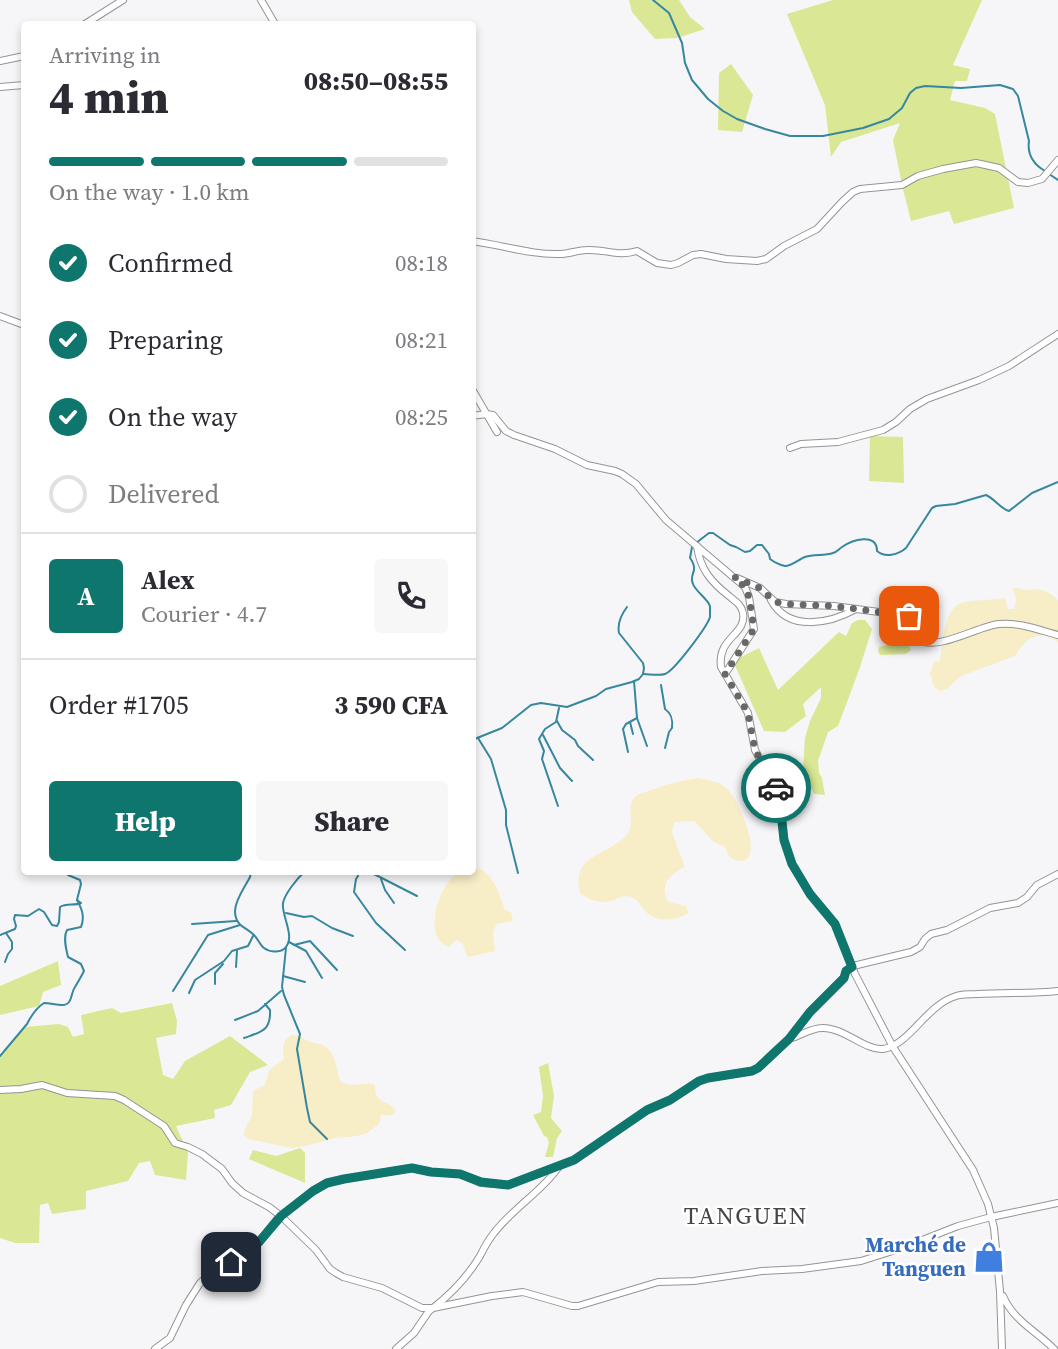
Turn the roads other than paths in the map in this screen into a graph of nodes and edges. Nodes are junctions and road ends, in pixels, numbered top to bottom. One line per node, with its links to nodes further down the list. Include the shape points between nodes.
1 (123, 0): 3 (street)
2 (261, 0): 4 (street)
3 (90, 21)
4 (273, 21)
5 (21, 57): 6 (street)
6 (0, 61)
7 (21, 85): 8 (street)
8 (0, 87)
9 (1058, 160): 10 (street, via 1042,179 1028,183 1018,182 999,168 976,163 918,176 902,185 860,189 817,229 757,261 701,254 663,264 636,251 555,254)
10 (476, 242)
11 (0, 316): 12 (street)
12 (21, 324)
13 (1058, 334): 18 (street, via 1010,366 928,399 883,430)
14 (476, 396): 15 (street)
15 (486, 414): 16 (street); 17 (street); 19 (street, via 514,435 622,474)
16 (476, 415)
17 (497, 432)
18 (790, 448)
19 (697, 546): 20 (street); 24 (street, via 704,571 738,603 743,614 741,628 723,650 720,660)
20 (734, 577): 21 (street); 24 (street, via 749,597 754,629)
21 (771, 598): 22 (street, via 786,604); 22 (street, via 787,617 813,622 842,617)
22 (856, 609): 23 (street, via 909,616 913,635 925,642 996,624)
23 (1058, 635)
24 (725, 674): 26 (street, via 748,713 755,750 779,795 792,864 835,924)
25 (1058, 874): 26 (street, via 1018,903 990,908 931,934 911,952)
26 (852, 967): 28 (street); 29 (street)
27 (1058, 991): 29 (street, via 957,995 936,1006)
28 (789, 1039): 29 (street, via 826,1028 876,1049); 31 (street, via 758,1068 699,1081)
29 (893, 1046): 34 (street, via 973,1170)
30 (0, 1090): 33 (street, via 42,1085 124,1100 164,1126 175,1143 202,1154 243,1193)
31 (559, 1166): 33 (street, via 508,1185 412,1168 344,1179 313,1191); 36 (street, via 494,1232 460,1283)
32 (1058, 1203): 34 (street)
33 (281, 1216): 36 (street, via 336,1273 422,1308); 37 (street, via 259,1242 200,1283 170,1338)
34 (991, 1217): 35 (street); 36 (street, via 837,1265 658,1282 578,1306 523,1292)
35 (1000, 1291): 39 (street); 40 (street, via 1016,1318)
36 (433, 1308): 38 (street)
37 (155, 1349)
38 (396, 1349)
39 (1002, 1349)
40 (1054, 1349)

